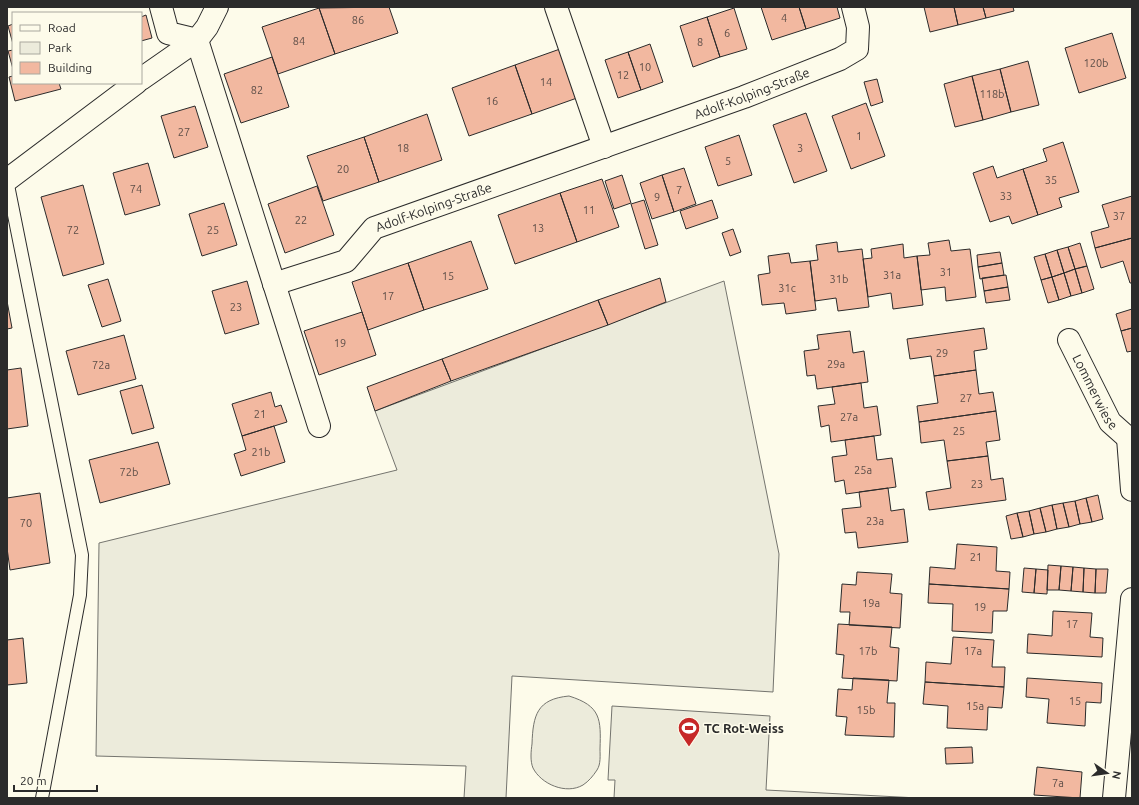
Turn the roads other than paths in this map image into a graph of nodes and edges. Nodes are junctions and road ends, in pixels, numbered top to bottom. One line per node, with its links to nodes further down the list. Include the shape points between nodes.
1 (161, 7): 5 (street, via 168,33)
2 (217, 7): 5 (street)
3 (556, 7): 8 (street)
4 (853, 7): 8 (street, Adolf-Kolping-Straße, via 858,27 857,49 848,55 744,97)
5 (197, 40): 6 (street); 10 (street)
6 (142, 78)
7 (135, 84): 9 (street)
8 (604, 147): 10 (street, Adolf-Kolping-Straße, via 374,228 346,261)
9 (7, 180): 17 (lane, via 82,555 80,595)
10 (274, 284): 12 (street)
11 (1070, 340): 13 (street, Lommerwiese, via 1110,422)
12 (320, 426)
13 (1130, 438): 14 (street, Lommerwiese)
14 (1132, 490)
15 (1132, 599): 16 (street)
16 (1126, 749): 18 (street)
17 (42, 798)
18 (1114, 798)

